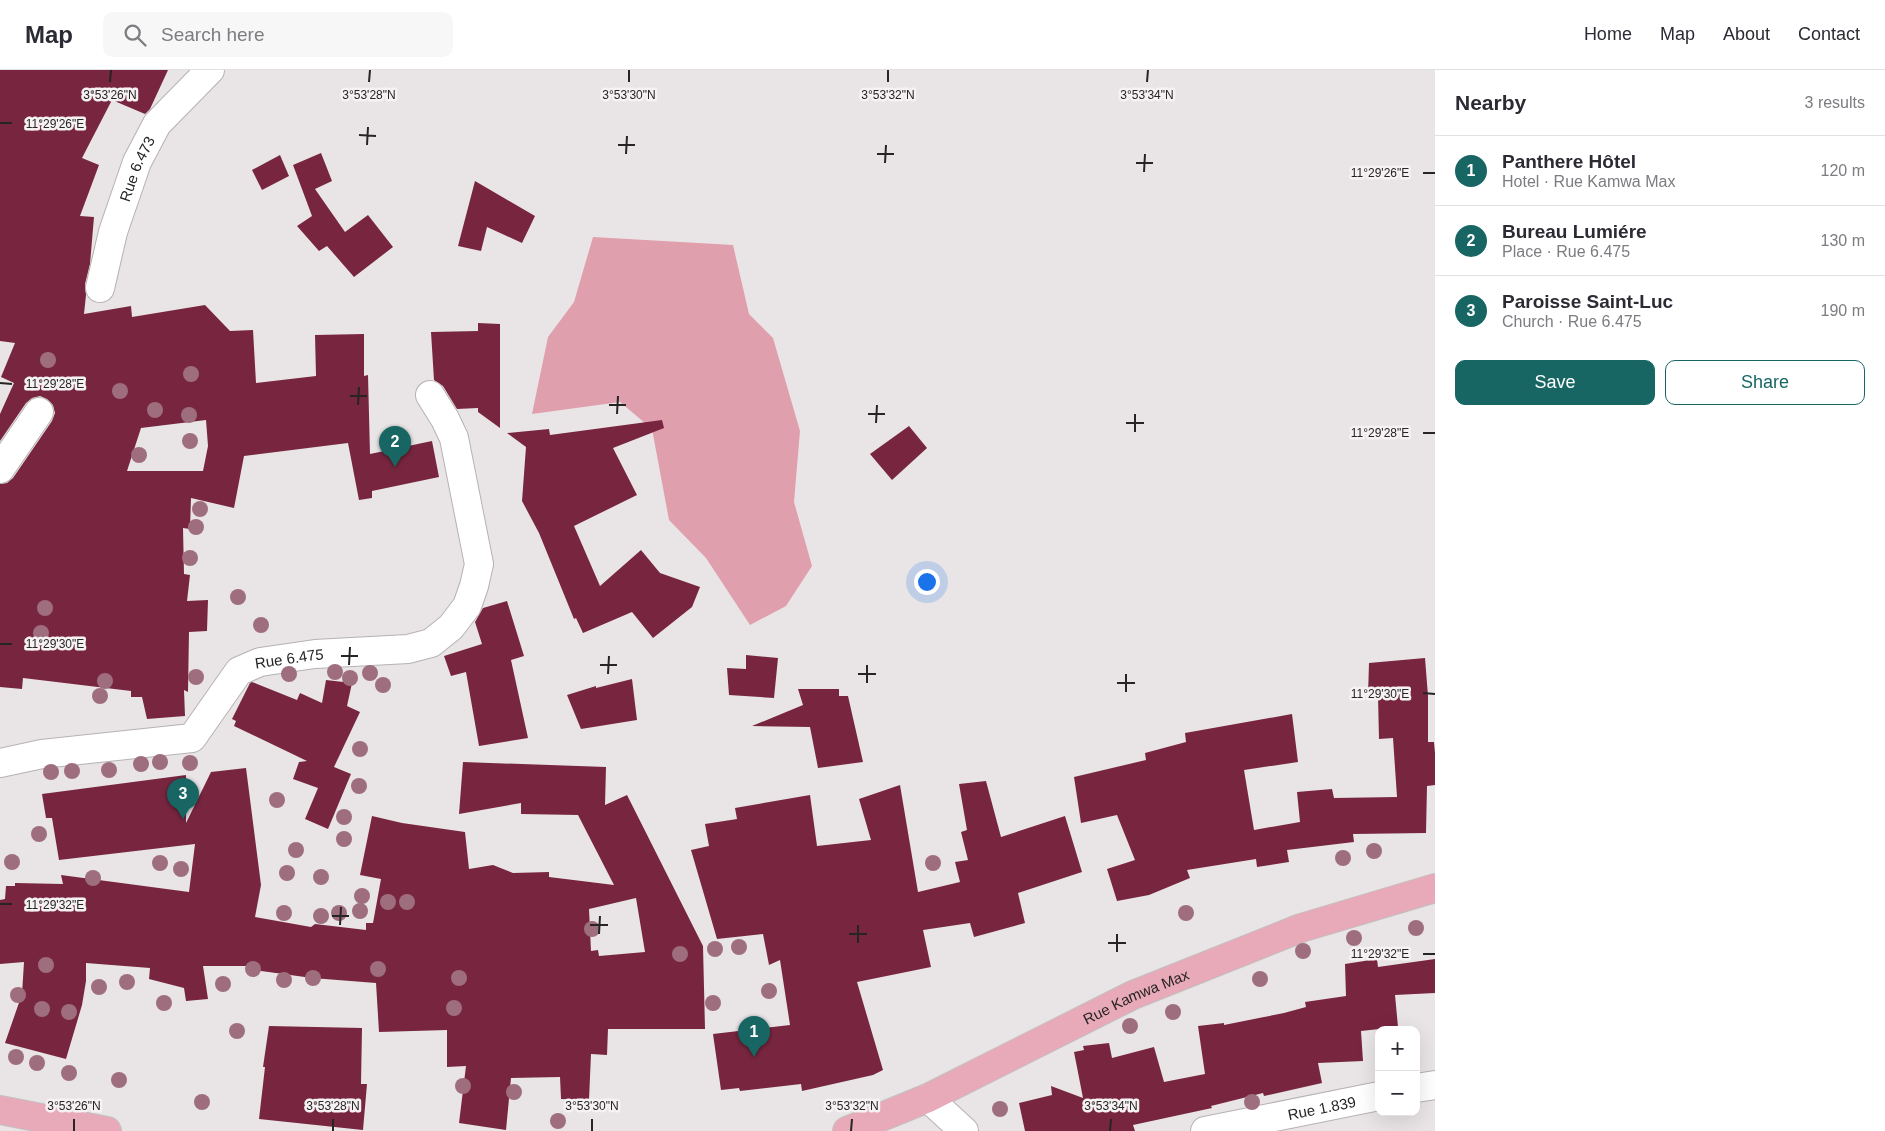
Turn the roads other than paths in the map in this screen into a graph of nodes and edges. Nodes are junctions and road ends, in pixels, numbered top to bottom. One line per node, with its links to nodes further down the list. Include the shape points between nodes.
1 (210, 70): 2 (street, Rue 6.473, via 157,124 136,162 113,232)
2 (100, 288)
3 (430, 394): 6 (street, Rue 6.475, via 454,438 479,564 467,606 451,627 430,643 408,649 315,654 260,662 239,671 192,738 42,754)
4 (39, 412): 5 (street)
5 (0, 469)
6 (0, 763)
7 (1435, 888): 11 (main road, Rue Kamwa Max, via 1300,928 1134,995)
8 (1435, 1085): 9 (street)
9 (1420, 1087)
10 (1375, 1097): 16 (street, Rue 1.839)
11 (928, 1098): 14 (main road, Rue Kamwa Max); 15 (street)
12 (0, 1110): 13 (main road)
13 (107, 1131)
14 (847, 1131)
15 (964, 1131)
16 (1205, 1131)

